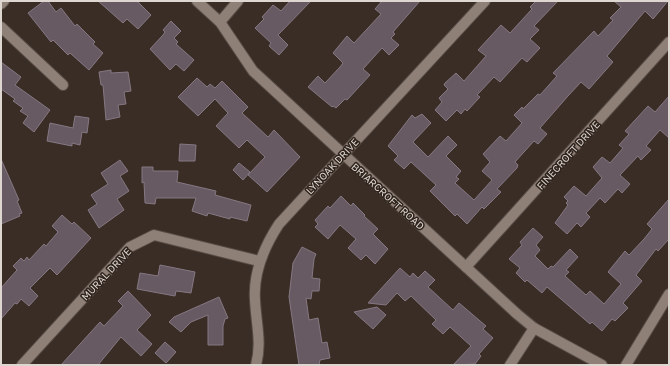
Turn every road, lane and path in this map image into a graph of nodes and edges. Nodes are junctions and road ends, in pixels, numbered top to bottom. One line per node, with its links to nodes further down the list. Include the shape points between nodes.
1 (4, 1): 5 (street)
2 (197, 1): 6 (street, BRIARCROFT ROAD)
3 (238, 1): 6 (street)
4 (485, 1): 10 (street, LYNOAK DRIVE)
5 (1, 4)
6 (220, 22): 10 (street, BRIARCROFT ROAD, via 253,71)
7 (1, 27): 9 (street)
8 (669, 42): 12 (street, FINECROFT DRIVE)
9 (63, 85)
10 (343, 154): 11 (street, LYNOAK DRIVE, via 279,224); 12 (street, BRIARCROFT ROAD)
11 (259, 261): 15 (street, MURAL DRIVE, via 154,235 130,247); 16 (street, LYNOAK DRIVE, via 255,282 259,346)
12 (466, 267): 14 (street, BRIARCROFT ROAD)
13 (669, 294): 19 (street)
14 (534, 328): 17 (street); 18 (street, BRIARCROFT ROAD)
15 (22, 365)
16 (256, 365)
17 (510, 365)
18 (602, 365)
19 (626, 365)

